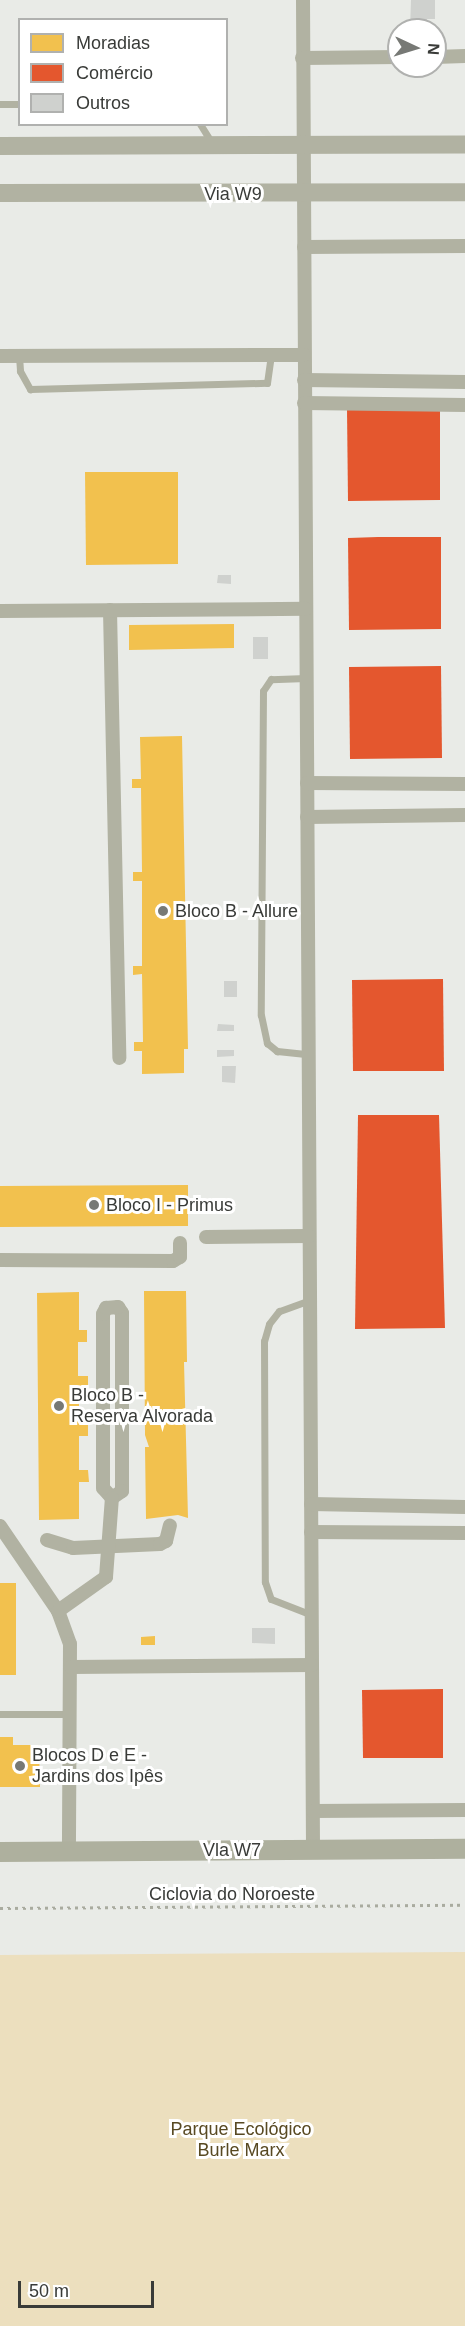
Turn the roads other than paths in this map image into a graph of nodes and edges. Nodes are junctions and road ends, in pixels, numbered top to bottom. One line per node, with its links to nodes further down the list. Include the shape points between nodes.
1 (303, 0): 5 (street)
2 (465, 56): 4 (street)
3 (387, 57): 5 (street)
4 (447, 57)
5 (302, 58): 11 (street)
6 (0, 104): 7 (lane)
7 (18, 104)
8 (201, 126): 10 (lane)
9 (465, 144): 11 (street)
10 (213, 145): 11 (street); 12 (street)
11 (303, 145): 15 (street)
12 (0, 146)
13 (465, 192): 15 (street, Via W9)
14 (0, 193): 15 (street, Via W9)
15 (303, 194): 17 (street)
16 (465, 246): 17 (street)
17 (304, 247): 19 (street)
18 (271, 355): 19 (street); 21 (street); 21 (lane, via 267,383 30,389 20,371)
19 (304, 355): 22 (street)
20 (0, 356): 21 (street)
21 (19, 356)
22 (304, 380): 23 (street); 24 (street)
23 (465, 382)
24 (304, 404): 25 (street); 26 (street)
25 (465, 405)
26 (306, 609): 27 (street); 29 (street)
27 (110, 610): 28 (street); 35 (street)
28 (0, 611)
29 (306, 678): 30 (street); 34 (lane, via 271,679 262,692 261,1015 267,1043 277,1051)
30 (307, 783): 31 (street); 33 (street)
31 (465, 784)
32 (465, 815): 33 (street)
33 (307, 817): 34 (street)
34 (308, 1054): 36 (street)
35 (119, 1058)
36 (309, 1236): 37 (street); 40 (street)
37 (206, 1237)
38 (180, 1243): 39 (street, via 180,1257 173,1261)
39 (0, 1260)
40 (310, 1300): 42 (street); 51 (lane, via 279,1311 269,1324 264,1341 265,1582 271,1599)
41 (112, 1498): 41 (street, via 122,1491 122,1313 118,1307 106,1308 103,1314 104,1488); 49 (street)
42 (311, 1504): 43 (street); 46 (street)
43 (465, 1507)
44 (170, 1525): 49 (street, via 166,1541 160,1544)
45 (0, 1526): 50 (street)
46 (311, 1532): 47 (street); 51 (street)
47 (465, 1533)
48 (47, 1540): 49 (street, via 72,1548)
49 (109, 1545): 50 (street, via 106,1576)
50 (58, 1611): 53 (street, via 70,1644)
51 (312, 1615): 52 (street)
52 (312, 1665): 53 (street); 57 (street)
53 (71, 1667): 55 (street)
54 (0, 1714): 55 (lane)
55 (70, 1714): 60 (street)
56 (465, 1810): 57 (street)
57 (313, 1811): 59 (street)
58 (465, 1849): 59 (main road, Vla W7)
59 (313, 1850): 60 (main road, Vla W7)
60 (69, 1851): 61 (main road, Vla W7)
61 (0, 1852)

